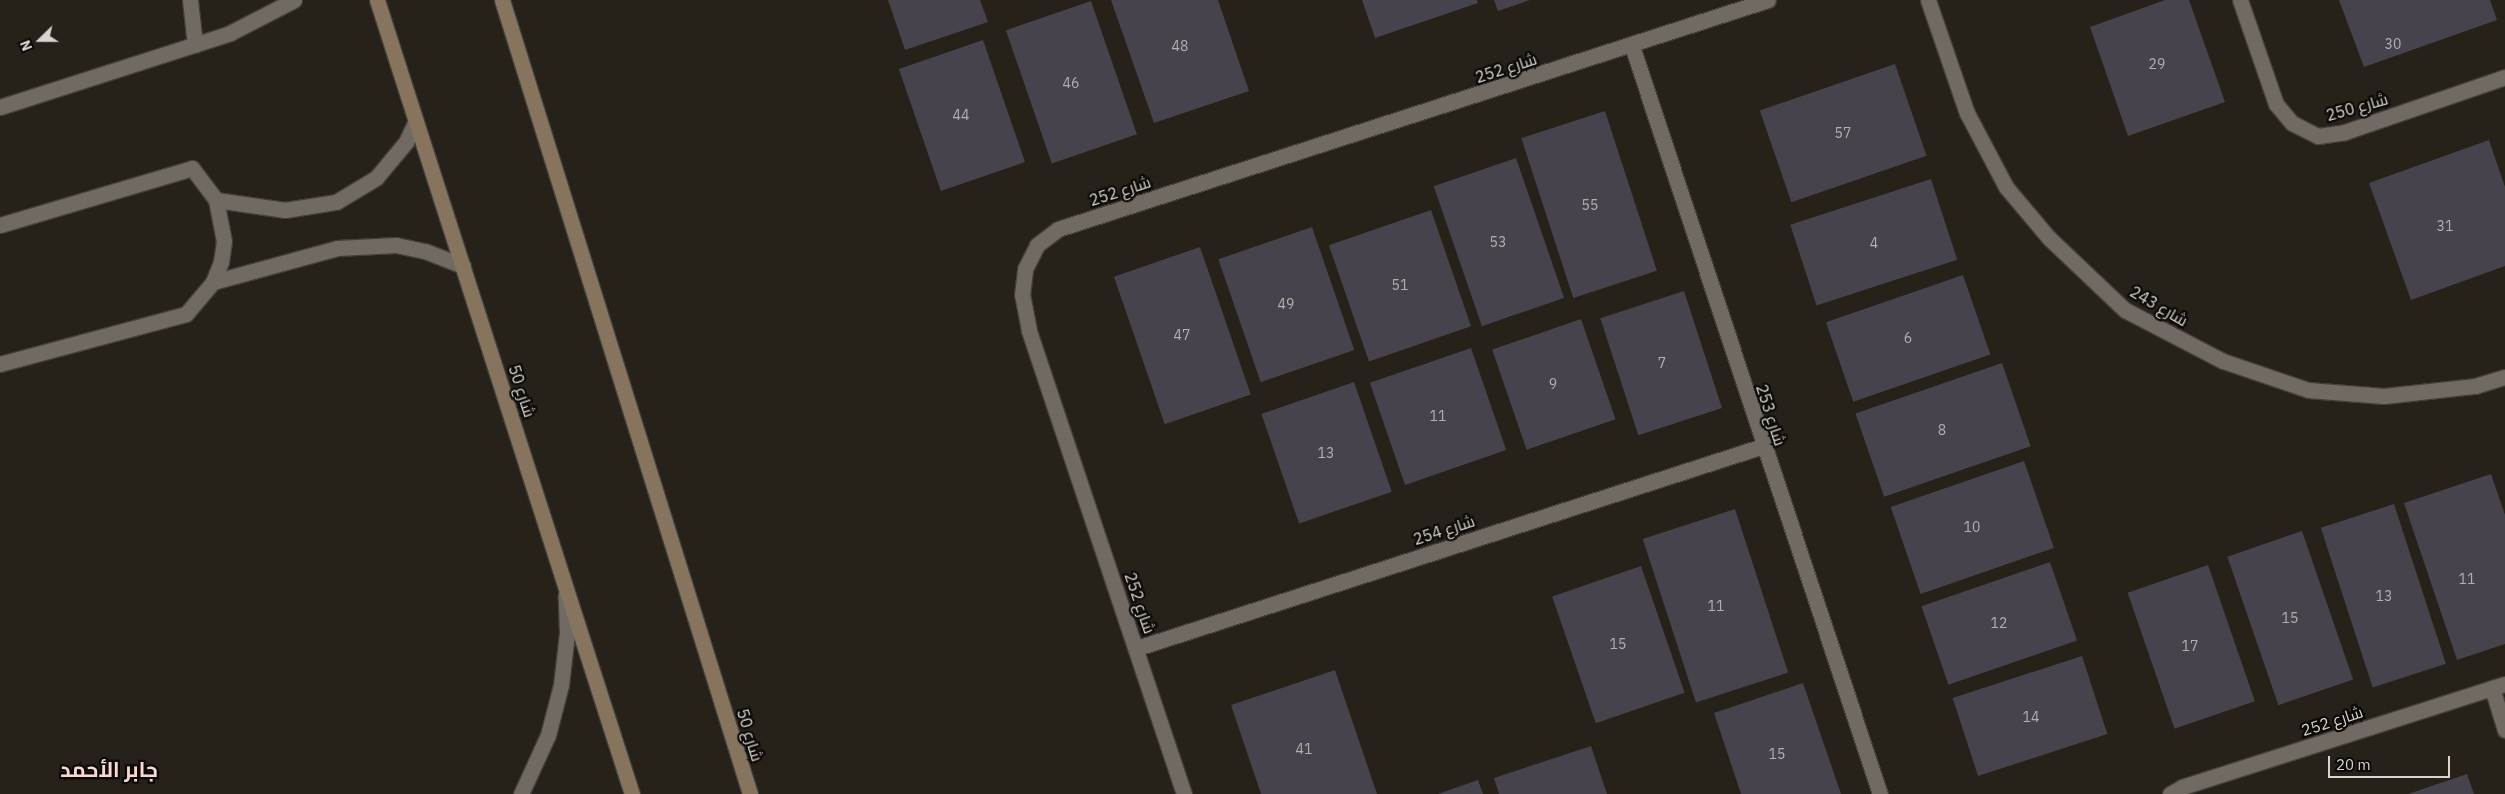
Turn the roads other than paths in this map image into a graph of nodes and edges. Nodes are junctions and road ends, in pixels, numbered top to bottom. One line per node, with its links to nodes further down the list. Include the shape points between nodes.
1 (190, 0): 8 (street)
2 (294, 0): 8 (street, via 230,33)
3 (377, 0): 12 (main road, شارع 50)
4 (502, 0): 26 (main road, شارع 50)
5 (1768, 0): 9 (street, شارع 252)
6 (1928, 0): 18 (street, شارع 243, via 1967,113 2006,187 2048,238 2125,310 2223,361 2308,390 2384,396 2475,386)
7 (2240, 0): 10 (street, شارع 250, via 2276,104 2292,123 2318,136 2345,132)
8 (195, 45): 11 (street)
9 (1632, 46): 19 (street, شارع 253); 21 (street, شارع 252, via 1058,229 1037,245 1025,269 1022,295 1029,330)
10 (2505, 77)
11 (0, 107)
12 (416, 121): 13 (street, via 406,142 376,178 336,202 285,210); 15 (main road, شارع 50)
13 (216, 200): 14 (street, via 192,168); 16 (street, via 224,241 221,262)
14 (0, 225)
15 (463, 266): 16 (street, via 425,251 396,245 337,248); 20 (main road, شارع 50)
16 (213, 282): 17 (street, via 186,314)
17 (0, 364)
18 (2505, 377)
19 (1763, 446): 21 (street, شارع 254); 28 (street, شارع 253)
20 (566, 581): 24 (street, via 567,633 561,685 548,735); 25 (main road, شارع 50)
21 (1136, 648): 27 (street, شارع 252)
22 (2498, 686): 23 (street); 29 (street, شارع 252, via 2182,787)
23 (2505, 730)
24 (521, 794)
25 (632, 794)
26 (750, 794)
27 (1184, 794)
28 (1880, 794)
29 (2170, 794)

